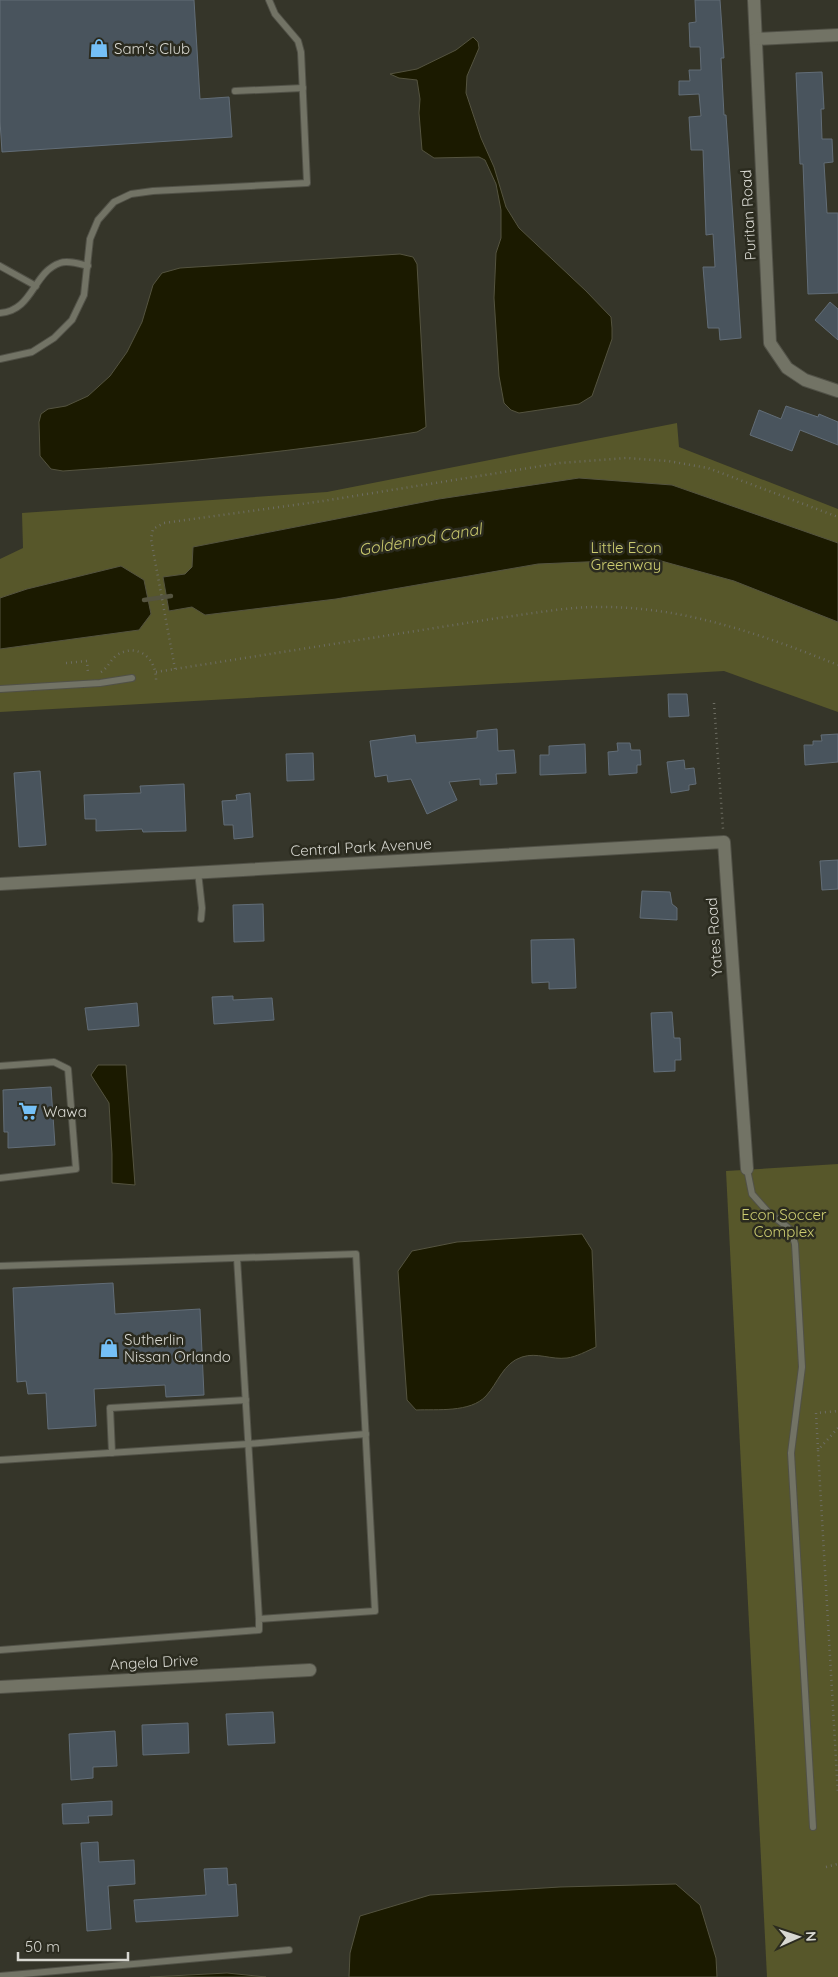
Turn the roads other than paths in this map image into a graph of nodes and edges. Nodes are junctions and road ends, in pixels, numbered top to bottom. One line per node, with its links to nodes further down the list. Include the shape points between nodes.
1 (269, 0): 5 (lane, via 275,14 298,41)
2 (754, 0): 4 (street, Puritan Road)
3 (838, 35): 4 (street)
4 (756, 40): 12 (street, Puritan Road, via 770,343 786,368 805,380)
5 (303, 88): 6 (lane); 8 (lane, via 306,183 131,194 114,202 98,220 90,240)
6 (235, 92)
7 (0, 266): 9 (lane)
8 (88, 266): 9 (lane, via 60,263); 11 (lane, via 84,295 72,320 54,338 32,352)
9 (36, 286): 10 (lane, via 22,305)
10 (0, 313)
11 (0, 359)
12 (838, 391)
13 (132, 678): 14 (lane)
14 (0, 689)
15 (724, 842): 16 (street, Central Park Avenue); 20 (street, Yates Road)
16 (198, 872): 17 (street, Central Park Avenue); 18 (lane)
17 (0, 884)
18 (201, 919)
19 (0, 1066): 21 (lane, via 54,1062 68,1069 76,1170)
20 (747, 1169): 33 (lane, via 752,1194 791,1230 795,1244 802,1367 791,1453)
21 (0, 1178)
22 (237, 1258): 23 (lane); 24 (lane); 25 (lane, via 356,1254)
23 (0, 1266)
24 (246, 1400): 26 (lane); 27 (lane, via 110,1408)
25 (366, 1434): 26 (lane); 29 (lane, via 375,1611)
26 (248, 1444): 27 (lane); 29 (lane)
27 (112, 1453): 28 (lane)
28 (0, 1460)
29 (259, 1619): 30 (lane, via 259,1630)
30 (0, 1650)
31 (310, 1670): 32 (street, Angela Drive)
32 (0, 1687)
33 (813, 1827)
34 (288, 1950): 35 (lane)
35 (0, 1976)

